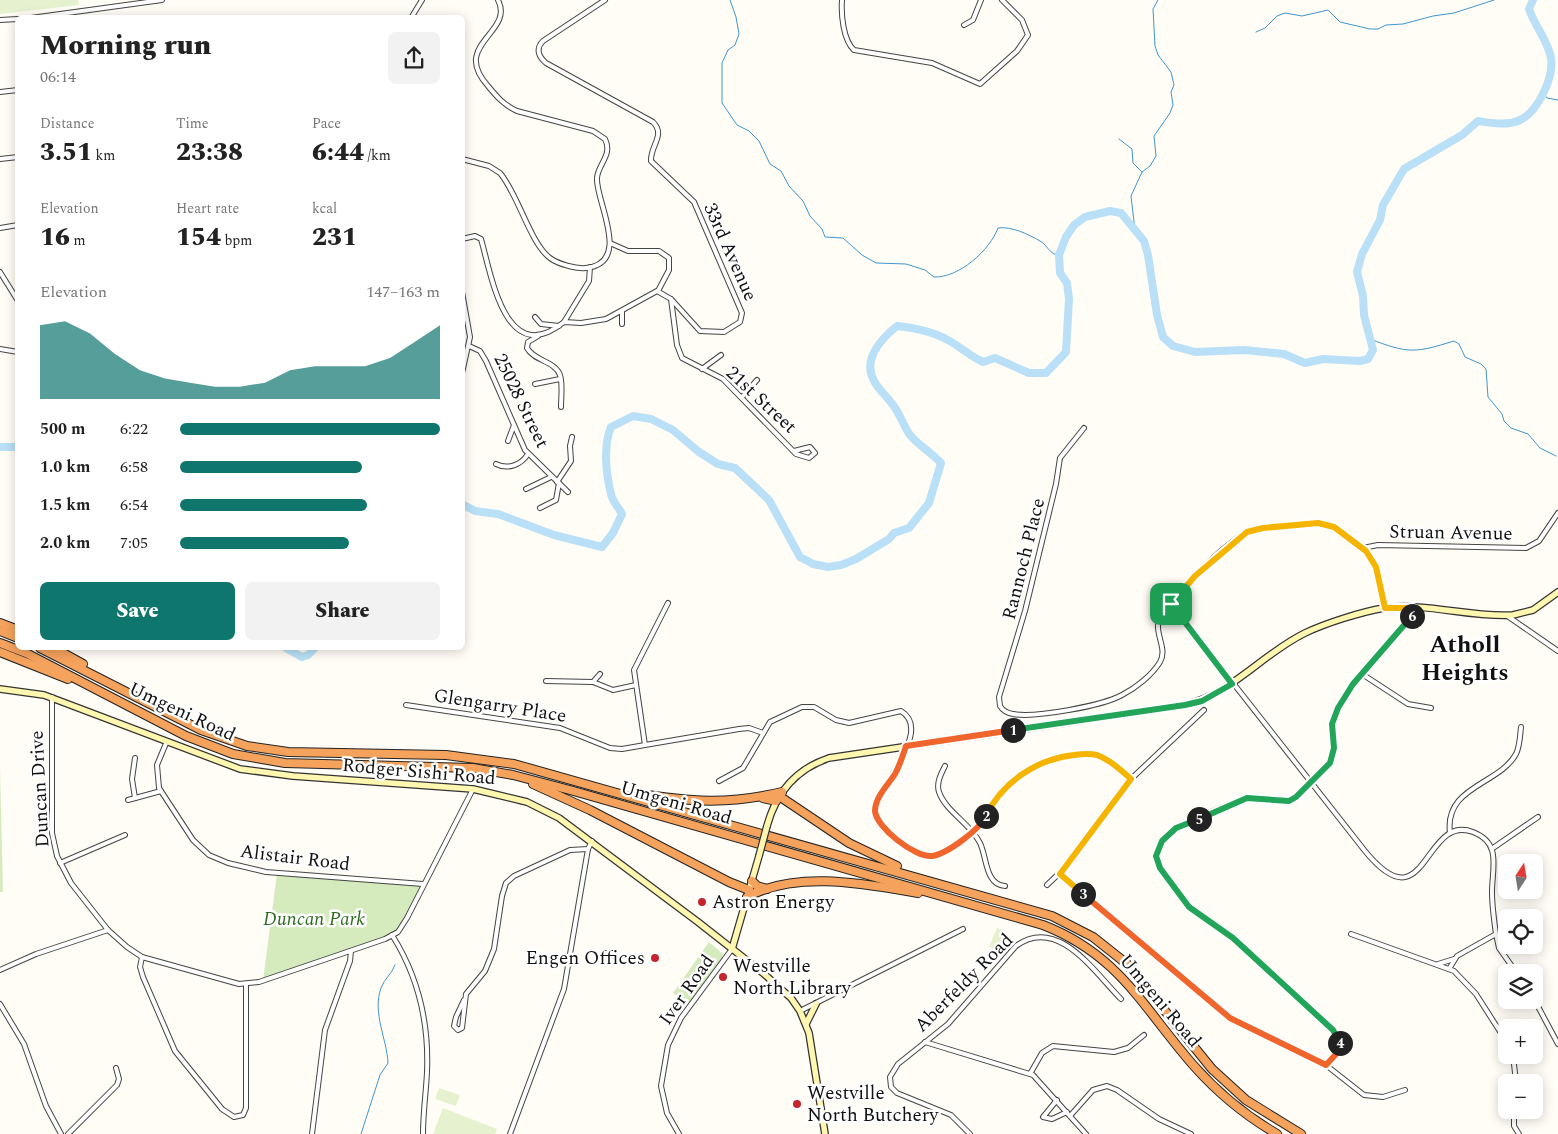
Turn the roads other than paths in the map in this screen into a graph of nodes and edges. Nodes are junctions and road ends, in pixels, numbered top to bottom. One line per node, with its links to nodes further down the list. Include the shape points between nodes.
1 (162, 0): 8 (street)
2 (422, 0): 9 (street)
3 (498, 0): 21 (street, via 499,17 477,50 476,71 507,106 593,131 605,140 608,152 597,183)
4 (605, 0): 26 (street, 33rd Avenue, via 543,41 539,53 546,62 658,127 651,161 694,202 743,316 728,331 702,332)
5 (842, 0): 7 (street, via 847,36 854,50 932,63 980,84 1017,51 1028,35 1022,20)
6 (981, 0): 12 (street, via 973,20)
7 (1002, 0)
8 (70, 15)
9 (413, 15)
10 (15, 19): 11 (street)
11 (0, 20)
12 (964, 25)
13 (15, 90): 14 (street)
14 (0, 92)
15 (15, 157): 16 (street)
16 (0, 159)
17 (465, 160): 22 (street, via 496,169 539,246 550,258 578,267)
18 (15, 226): 19 (street)
19 (0, 228)
20 (465, 238): 33 (street, via 475,236 481,239 504,315 525,334)
21 (610, 242): 22 (street, via 604,257); 24 (street, via 628,250 659,251 669,258 669,270)
22 (590, 267): 30 (street, via 589,281)
23 (0, 272): 25 (street)
24 (658, 291): 26 (street, 33rd Avenue); 28 (street)
25 (15, 296)
26 (671, 299): 39 (street, 21st Street, via 680,355)
27 (465, 307): 34 (street)
28 (622, 312): 30 (street, via 601,321); 31 (street)
29 (535, 318): 32 (street, via 541,324)
30 (564, 322): 32 (street)
31 (622, 324)
32 (559, 326): 33 (street)
33 (539, 336): 40 (street, via 528,342 529,351 556,370)
34 (469, 346): 38 (street); 45 (street, 25028 Street, via 480,351 486,361)
35 (0, 349): 36 (street)
36 (15, 352)
37 (721, 355): 39 (street)
38 (465, 361)
39 (702, 369): 43 (street, 21st Street, via 720,376)
40 (560, 379): 42 (street); 44 (street)
41 (757, 380): 43 (street)
42 (535, 384)
43 (742, 397): 49 (street, 21st Street)
44 (561, 407)
45 (514, 425): 48 (street); 50 (street, 25028 Street)
46 (1084, 428): 61 (street, Rannoch Place, via 1060,458 1028,602 1000,706 1006,712 1019,715 1086,707 1123,695 1161,661 1163,653 1158,625)
47 (572, 437): 53 (street, via 571,461)
48 (508, 441)
49 (794, 451): 49 (street, 21st Street, via 810,447 815,453 807,458 798,456)
50 (528, 454): 51 (street, via 517,465); 52 (street, 25028 Street)
51 (496, 464)
52 (551, 477): 53 (street, 25028 Street); 54 (street)
53 (558, 483): 55 (street, 25028 Street); 56 (street, via 556,500)
54 (526, 489)
55 (568, 492)
56 (540, 508)
57 (1558, 513): 58 (street, Struan Avenue, via 1539,541 1526,548 1378,544)
58 (1363, 548): 61 (street, via 1334,527 1323,524 1254,529 1241,536 1195,576); 62 (street, Struan Avenue, via 1375,565)
59 (1558, 592): 64 (main road, via 1533,610)
60 (668, 603): 81 (street, via 634,667)
61 (1171, 604): 80 (street)
62 (1385, 608): 63 (main road); 80 (main road, via 1304,634)
63 (1413, 608): 64 (main road); 77 (street, via 1412,616)
64 (1506, 615): 74 (street)
65 (0, 623): 66 (highway)
66 (15, 629)
67 (0, 631): 68 (highway)
68 (15, 637)
69 (0, 643): 70 (highway, Umgeni Road)
70 (15, 649)
71 (18, 650): 88 (highway, Umgeni Road)
72 (44, 650): 82 (highway, Umgeni Road)
73 (57, 650): 82 (highway)
74 (1558, 651)
75 (0, 652): 88 (highway)
76 (600, 674): 79 (street)
77 (1362, 674): 86 (street, via 1408,704); 100 (street, via 1348,690 1334,715 1334,748 1330,763)
78 (546, 681): 79 (street)
79 (593, 682): 81 (street, via 613,690)
80 (1232, 684): 93 (main road, via 1202,701 1185,705); 100 (street)
81 (636, 685): 92 (street)
82 (118, 686): 97 (highway, Umgeni Road, via 201,730 247,746 288,752 468,756)
83 (0, 688): 84 (main road, Rodger Sishi Road)
84 (52, 698): 91 (main road, Rodger Sishi Road); 113 (street, Duncan Drive, via 52,828)
85 (406, 706): 92 (street, Glengarry Place, via 560,728 616,749)
86 (1430, 708)
87 (1204, 710): 98 (street)
88 (147, 715): 96 (highway, Umgeni Road, via 207,745 256,759 285,763 450,766)
89 (1521, 727): 108 (street, via 1515,755 1460,799 1450,817)
90 (763, 733): 92 (street, Glengarry Place, via 749,728 739,729); 93 (street, via 774,720 806,706 849,723 899,710 910,722); 99 (street, via 743,768)
91 (166, 741): 101 (main road, Rodger Sishi Road, via 250,772); 102 (street, Alistair Road, via 156,770)
92 (645, 745)
93 (906, 746): 103 (main road, via 822,760 802,771); 107 (street, via 877,802 875,812 880,824 918,853 928,856 939,854)
94 (136, 758): 104 (street, via 132,779)
95 (945, 766): 107 (street, via 938,783 940,794)
96 (513, 776): 120 (highway, via 590,810); 122 (highway, Umgeni Road)
97 (567, 778): 103 (highway, via 705,803); 121 (highway, Umgeni Road)
98 (1131, 779): 107 (street, via 1097,755 1047,760 1000,792 982,823); 114 (street)
99 (719, 782)
100 (1311, 782): 108 (street, via 1375,864 1390,875 1405,876 1420,870 1439,841); 148 (street, via 1289,801 1247,798 1176,828 1162,841 1156,856 1160,868 1189,907 1233,938 1336,1034 1340,1049)
101 (473, 790): 110 (main road, Rodger Sishi Road, via 527,802 559,818); 116 (street, Duncan Drive)
102 (161, 792): 104 (street); 116 (street, Alistair Road, via 197,846 221,861 266,872)
103 (779, 796): 115 (main road, bridge); 121 (highway, via 836,836 890,863)
104 (135, 798): 105 (street)
105 (128, 800)
106 (1538, 817): 111 (street)
107 (972, 832): 118 (street, via 981,845 993,880 999,886)
108 (1450, 833): 111 (street, via 1470,831)
109 (125, 835): 113 (street)
110 (592, 841): 112 (street); 128 (main road, Rodger Sishi Road)
111 (1493, 848): 126 (street, via 1492,902)
112 (588, 849): 138 (street, via 570,850 509,880 503,893 491,959); 159 (street, via 564,989)
113 (60, 863): 124 (street, Duncan Drive, via 70,884)
114 (1060, 874): 117 (street); 148 (street, via 1230,1018)
115 (752, 881): 119 (highway); 120 (main road)
116 (423, 884): 127 (street, Duncan Drive, via 403,925)
117 (1047, 885)
118 (1005, 886)
119 (767, 889): 120 (highway); 122 (highway, via 834,881)
120 (748, 894): 128 (main road)
121 (1003, 900): 166 (highway, Umgeni Road, via 1052,916 1104,945 1138,976 1212,1069 1258,1109)
122 (964, 902): 165 (highway, Umgeni Road, via 1043,924 1096,953 1134,988 1208,1081)
123 (963, 929): 140 (street)
124 (108, 930): 130 (street, Duncan Drive); 135 (street, via 36,954)
125 (1351, 934): 132 (street)
126 (1496, 934): 131 (street); 133 (street, via 1499,948)
127 (392, 935): 129 (street, Duncan Drive); 158 (street, via 414,976 424,1030 427,1071)
128 (732, 949): 142 (main road, Rodger Sishi Road, via 774,982); 160 (street, Iver Road, via 681,1018 668,1045 662,1086 667,1113)
129 (351, 951): 136 (street, Duncan Drive); 157 (street, via 325,1030)
130 (142, 957): 136 (street, Duncan Drive); 136 (street, via 143,977 175,1051 222,1109 234,1117 243,1116 246,1104)
131 (1454, 959): 132 (street); 134 (street)
132 (1438, 964): 134 (street)
133 (1510, 964)
134 (1449, 969): 144 (street, via 1476,994)
135 (0, 970)
136 (246, 985)
137 (1121, 999): 146 (street, Aberfeldy Road, via 1086,961 1066,945 1046,938 1026,940 1008,954 952,1019)
138 (464, 1000): 138 (street, via 454,1023 458,1030 462,1026)
139 (0, 1004): 155 (street, via 24,1044 46,1106)
140 (816, 1004): 142 (street); 143 (main road)
141 (1539, 1009): 147 (street)
142 (800, 1011): 143 (main road, Rodger Sishi Road)
143 (806, 1024): 161 (main road, Rodger Sishi Road)
144 (1498, 1028)
145 (1144, 1035): 150 (street, via 1128,1048 1114,1052 1057,1045 1049,1047)
146 (925, 1042): 150 (street); 162 (street, Aberfeldy Road, via 895,1067 890,1077 891,1086 902,1096 951,1115)
147 (1558, 1044)
148 (1326, 1065): 151 (street, via 1370,1097 1384,1097)
149 (116, 1068): 156 (street, via 118,1083)
150 (1030, 1074): 152 (street)
151 (1405, 1090)
152 (1057, 1100): 153 (street); 153 (street, via 1043,1117 1052,1119)
153 (1069, 1114): 163 (street); 164 (street, via 1093,1090 1107,1086)
154 (1514, 1119): 167 (street)
155 (61, 1134)
156 (68, 1134)
157 (312, 1134)
158 (423, 1134)
159 (510, 1134)
160 (679, 1134)
161 (825, 1134)
162 (970, 1134)
163 (1086, 1134)
164 (1190, 1134)
165 (1277, 1134)
166 (1301, 1134)
167 (1519, 1134)

